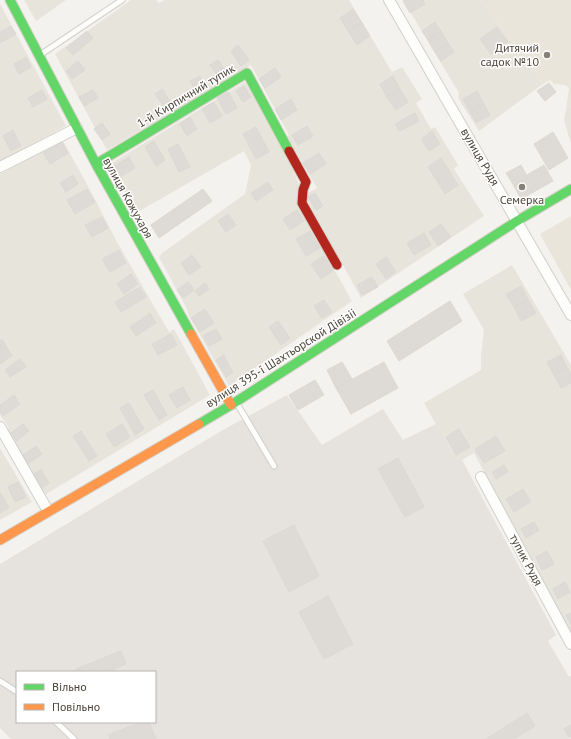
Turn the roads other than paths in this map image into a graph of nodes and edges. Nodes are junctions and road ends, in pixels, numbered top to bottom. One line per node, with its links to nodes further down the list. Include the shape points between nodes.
1 (10, 0): 4 (street, вулиця Кожухаря)
2 (122, 0): 4 (lane)
3 (388, 0): 9 (street, вулиця Рудя)
4 (39, 56): 5 (street, вулиця Кожухаря)
5 (77, 128): 6 (street, вулиця Кожухаря); 7 (street)
6 (96, 164): 10 (street, 1-й Кирпичний тупик, via 247,73 306,182 302,203); 12 (street, вулиця Кожухаря)
7 (0, 167)
8 (571, 189): 9 (street, вулиця 395-ї Шахтьорской Дівізіі)
9 (517, 221): 11 (street, вулиця Рудя); 12 (street, вулиця 395-ї Шахтьорской Дівізіі)
10 (337, 265)
11 (571, 315)
12 (233, 403): 14 (lane); 16 (street, вулиця 395-ї Шахтьорской Дівізіі)
13 (0, 427): 16 (street)
14 (274, 466)
15 (481, 477): 18 (street, тупик Рудя)
16 (48, 511): 17 (street, вулиця 395-ї Шахтьорской Дівізіі)
17 (0, 540)
18 (571, 644)
19 (0, 681): 20 (lane)
20 (16, 691)
21 (57, 723): 22 (lane)
22 (74, 739)

